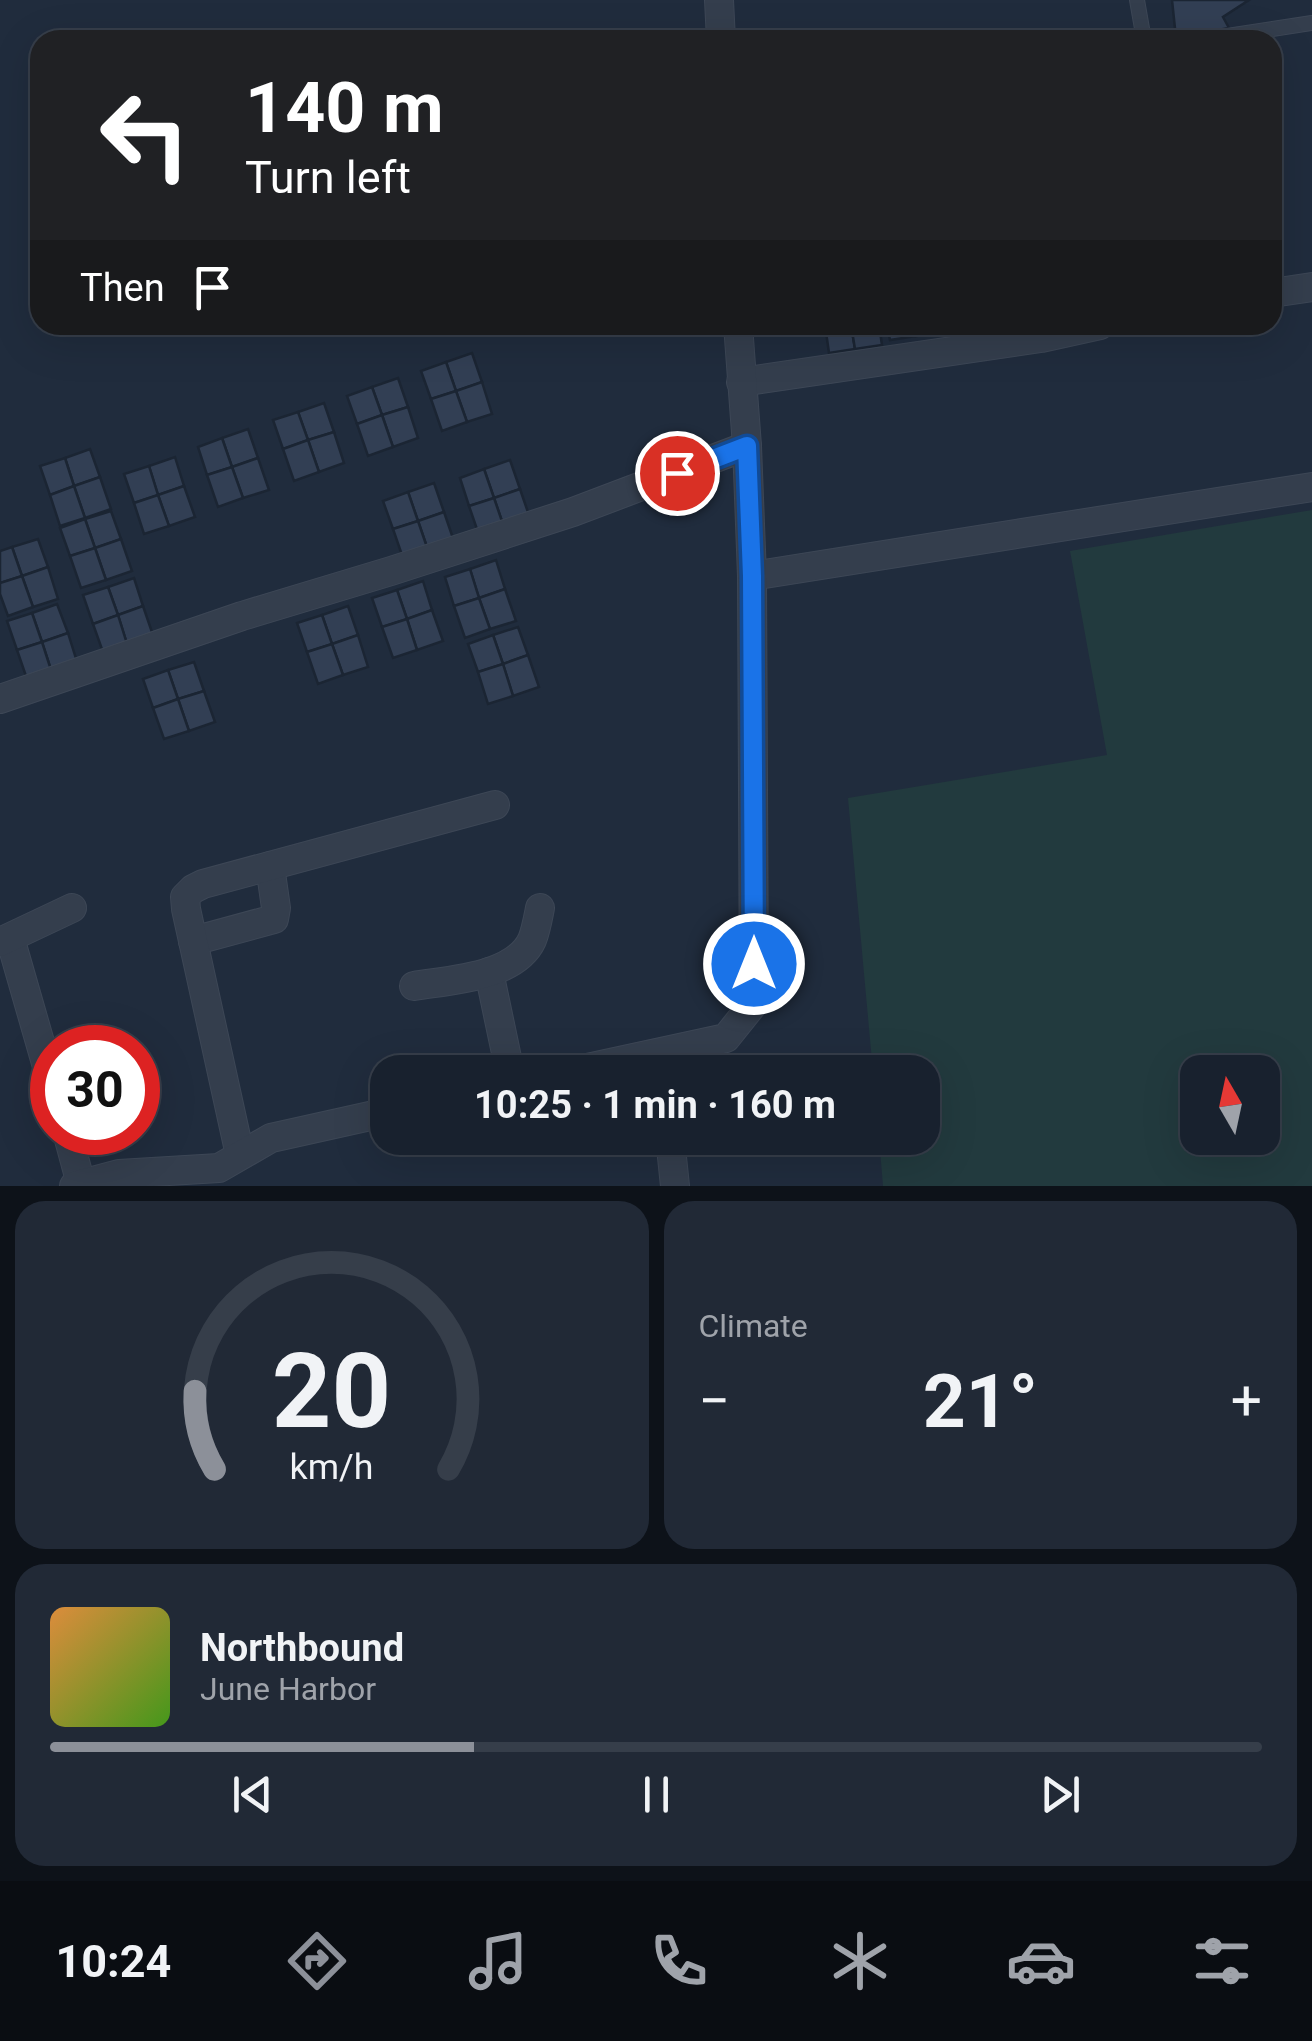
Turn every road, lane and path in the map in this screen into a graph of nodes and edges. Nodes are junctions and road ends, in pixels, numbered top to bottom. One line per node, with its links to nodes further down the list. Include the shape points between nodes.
1 (719, 0): 4 (street)
2 (1137, 0): 5 (lane)
3 (1312, 23): 6 (lane)
4 (720, 30)
5 (1142, 30)
6 (1266, 30)
7 (1312, 287): 8 (street)
8 (1282, 292)
9 (739, 335): 11 (street)
10 (1055, 335): 11 (street)
11 (741, 382): 12 (street)
12 (747, 446): 14 (street); 15 (street, via 573,512)
13 (1312, 486): 14 (street)
14 (752, 576): 26 (street, via 754,1003 726,1038)
15 (0, 700)
16 (495, 805): 17 (street)
17 (270, 866): 21 (street, via 192,889 185,897); 21 (street, via 274,919)
18 (72, 908): 20 (street)
19 (540, 908): 22 (street, via 531,942 518,959)
20 (5, 940): 24 (street)
21 (193, 941): 30 (street)
22 (490, 972): 23 (street); 25 (street)
23 (414, 986)
24 (33, 1025)
25 (507, 1055)
26 (681, 1055)
27 (370, 1116): 30 (street, via 271,1138)
28 (72, 1155): 31 (street)
29 (671, 1155): 32 (street)
30 (240, 1156): 31 (street, via 219,1168 119,1174)
31 (78, 1185)
32 (674, 1186)

